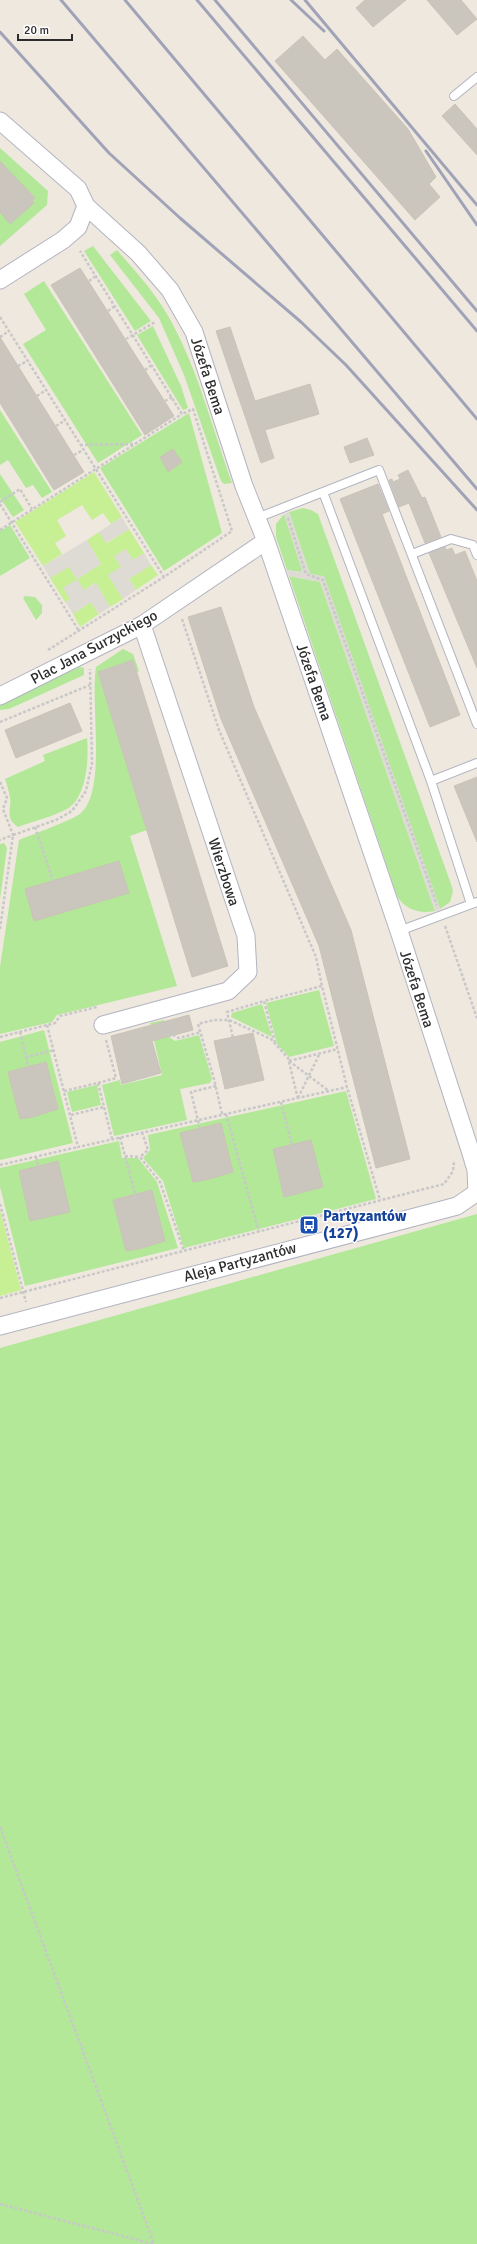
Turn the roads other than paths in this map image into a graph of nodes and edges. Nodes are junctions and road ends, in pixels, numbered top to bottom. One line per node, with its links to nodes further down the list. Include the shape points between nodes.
1 (477, 77): 2 (lane)
2 (454, 96)
3 (0, 121): 4 (street, via 78,189)
4 (86, 206): 5 (street, via 78,227 63,240); 7 (street, Józefa Bema, via 138,252 170,290 194,332 244,486)
5 (0, 280)
6 (323, 492): 7 (lane); 9 (lane, via 378,470); 15 (lane)
7 (257, 518): 8 (street, Józefa Bema)
8 (266, 541): 11 (street, Plac Jana Surzyckiego); 17 (street, Józefa Bema)
9 (412, 554): 10 (lane, via 451,539 473,545); 13 (lane)
10 (477, 555)
11 (142, 625): 12 (street, Plac Jana Surzyckiego); 18 (street, Wierzbowa, via 246,936 248,972 228,991)
12 (0, 696)
13 (477, 724)
14 (477, 763): 15 (lane)
15 (431, 782): 16 (lane)
16 (474, 903): 17 (lane)
17 (399, 931): 19 (street, Józefa Bema, via 476,1170)
18 (104, 1029)
19 (477, 1193): 20 (street, Aleja Partyzantów, via 457,1206)
20 (0, 1326)

